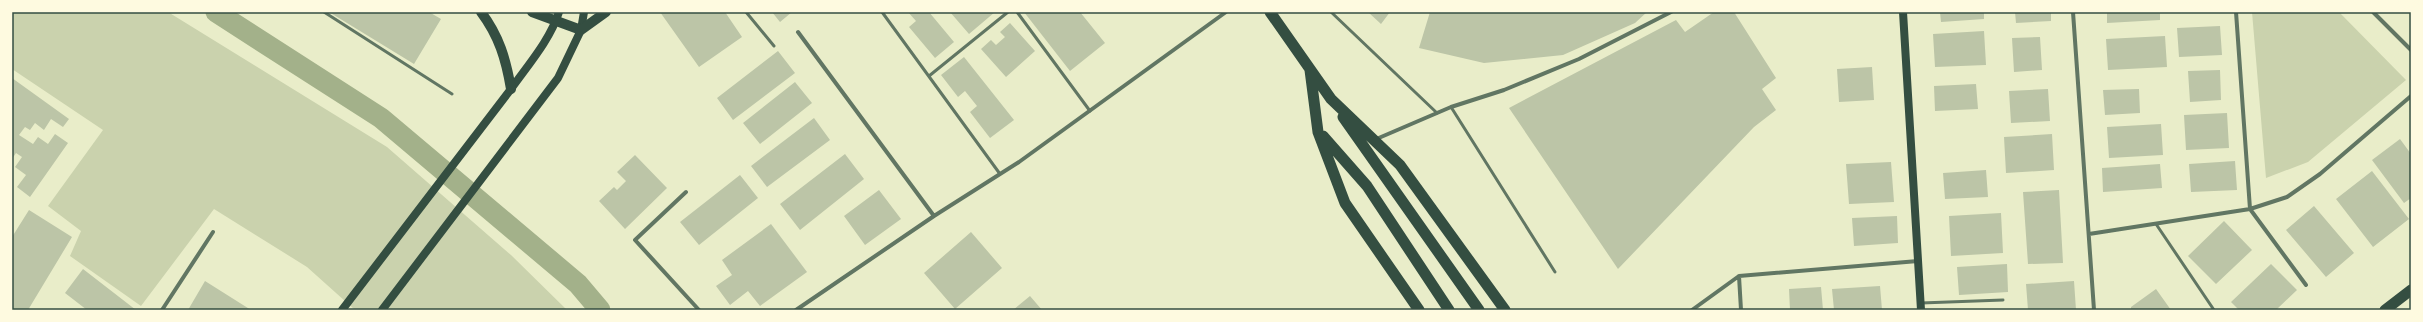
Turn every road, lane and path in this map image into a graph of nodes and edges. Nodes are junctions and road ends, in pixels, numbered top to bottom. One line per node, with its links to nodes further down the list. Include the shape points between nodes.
1 (324, 12): 26 (lane)
2 (481, 12): 25 (main road, via 495,31 506,56)
3 (532, 12): 18 (main road)
4 (584, 12): 19 (main road)
5 (606, 12): 19 (main road)
6 (746, 12): 21 (lane)
7 (882, 12): 24 (lane)
8 (1008, 12): 24 (lane)
9 (1017, 12): 30 (lane)
10 (1226, 12): 30 (street)
11 (1270, 12): 23 (highway)
12 (1331, 12): 31 (lane)
13 (1671, 12): 29 (street, via 1579,58 1504,90)
14 (1903, 12): 41 (main road)
15 (2073, 12): 40 (street)
16 (2236, 12): 36 (street)
17 (2374, 12): 22 (street)
18 (557, 17): 19 (main road); 25 (main road)
19 (581, 30): 50 (main road, via 558,78)
20 (798, 32): 37 (street)
21 (774, 46)
22 (2411, 50)
23 (1310, 68): 28 (highway); 32 (highway)
24 (929, 76): 34 (lane)
25 (511, 89): 49 (main road)
26 (452, 94)
27 (2411, 96): 36 (street, via 2320,174 2287,197)
28 (1331, 99): 33 (highway); 55 (highway)
29 (1451, 107): 31 (street); 42 (lane)
30 (1090, 111): 34 (street)
31 (1437, 113): 33 (street)
32 (1318, 132): 53 (highway, via 1346,203); 54 (highway, via 1367,186)
33 (1374, 140): 56 (highway, via 1400,165)
34 (1000, 174): 37 (street)
35 (686, 192): 51 (street, via 635,240)
36 (2250, 209): 38 (street); 44 (street)
37 (934, 216): 52 (street)
38 (2156, 224): 40 (street); 60 (lane)
39 (214, 232): 48 (street)
40 (2089, 234): 59 (street)
41 (1918, 261): 43 (street); 47 (main road)
42 (1555, 272)
43 (1739, 276): 57 (street); 58 (street)
44 (2306, 285)
45 (2411, 290): 61 (highway)
46 (2003, 300): 47 (lane)
47 (1921, 306)
48 (162, 310)
49 (342, 310)
50 (382, 310)
51 (699, 310)
52 (796, 310)
53 (1419, 310)
54 (1449, 310)
55 (1479, 310)
56 (1505, 310)
57 (1692, 310)
58 (1740, 310)
59 (2094, 310)
60 (2214, 310)
61 (2385, 310)

